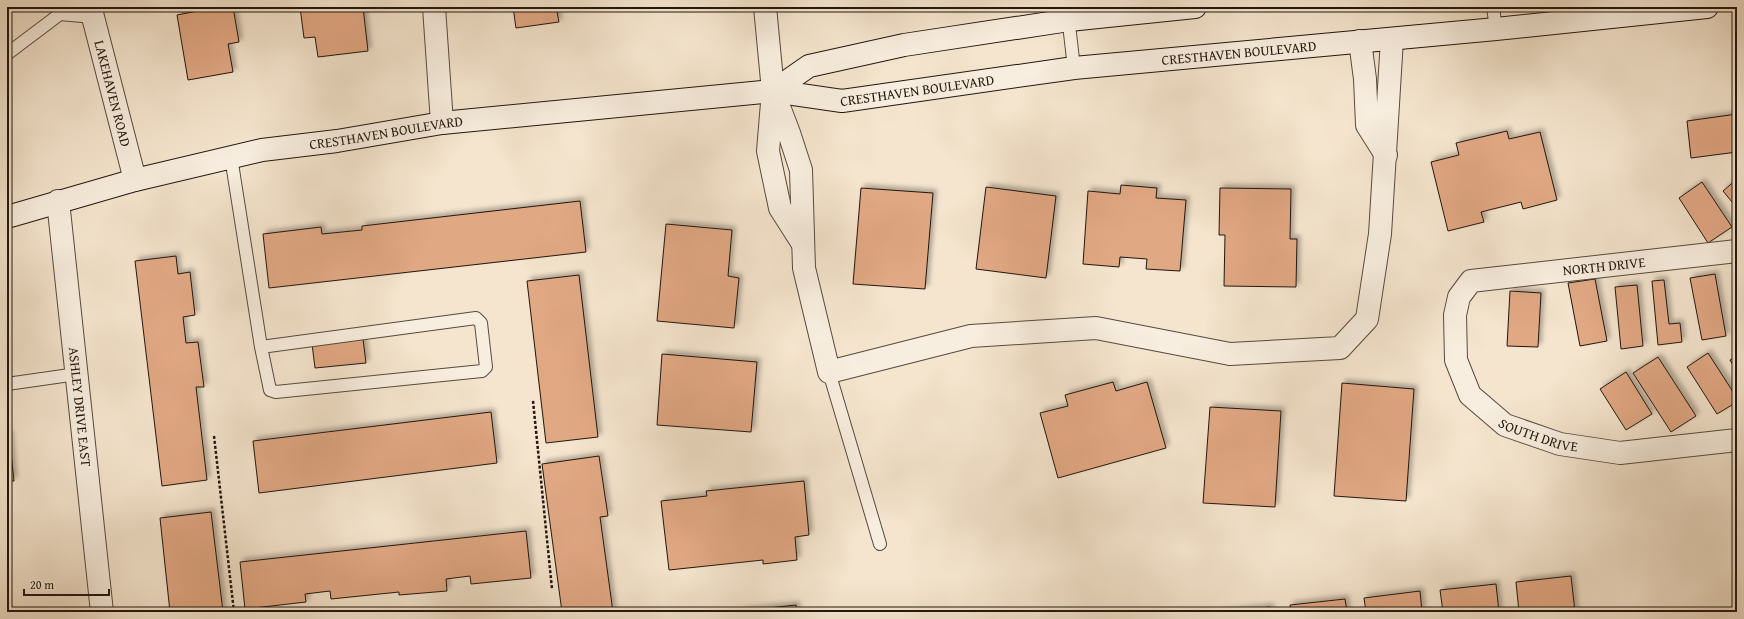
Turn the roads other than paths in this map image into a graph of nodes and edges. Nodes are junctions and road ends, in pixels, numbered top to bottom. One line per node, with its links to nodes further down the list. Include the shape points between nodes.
1 (434, 7): 14 (street)
2 (766, 7): 13 (street)
3 (1195, 7): 7 (street, CRESTHAVEN BOULEVARD)
4 (1493, 7): 8 (lane)
5 (1708, 7): 8 (street, CRESTHAVEN BOULEVARD)
6 (92, 12): 11 (lane, via 60,14); 17 (street, LAKEHAVEN ROAD)
7 (1068, 13): 12 (lane); 13 (street, CRESTHAVEN BOULEVARD, via 809,66)
8 (1496, 30): 9 (street, CRESTHAVEN BOULEVARD)
9 (1392, 39): 10 (street, CRESTHAVEN BOULEVARD); 15 (street)
10 (1360, 42): 12 (street, CRESTHAVEN BOULEVARD); 15 (street, via 1366,79 1367,125)
11 (7, 54)
12 (1074, 68): 13 (street, CRESTHAVEN BOULEVARD, via 842,101)
13 (773, 91): 14 (street, CRESTHAVEN BOULEVARD); 23 (street, via 768,152 780,208 803,244 804,268)
14 (442, 123): 16 (street, CRESTHAVEN BOULEVARD)
15 (1386, 155): 23 (street, via 1380,234 1367,319 1340,348 1230,354 1096,328 971,336)
16 (231, 157): 17 (street, CRESTHAVEN BOULEVARD); 22 (lane)
17 (135, 180): 18 (street, CRESTHAVEN BOULEVARD)
18 (58, 201): 19 (street, CRESTHAVEN BOULEVARD); 24 (street, ASHLEY DRIVE EAST)
19 (7, 217)
20 (1737, 251): 21 (street, NORTH DRIVE)
21 (1471, 281): 26 (street, SOUTH DRIVE, via 1459,297 1455,315 1456,360 1470,395 1505,425 1560,444 1620,453)
22 (261, 347): 22 (lane, via 270,390 276,392 482,371 486,367 481,322 476,318)
23 (829, 372): 27 (lane)
24 (77, 374): 25 (lane); 28 (street, ASHLEY DRIVE EAST)
25 (7, 384)
26 (1737, 440)
27 (880, 544)
28 (102, 612)

